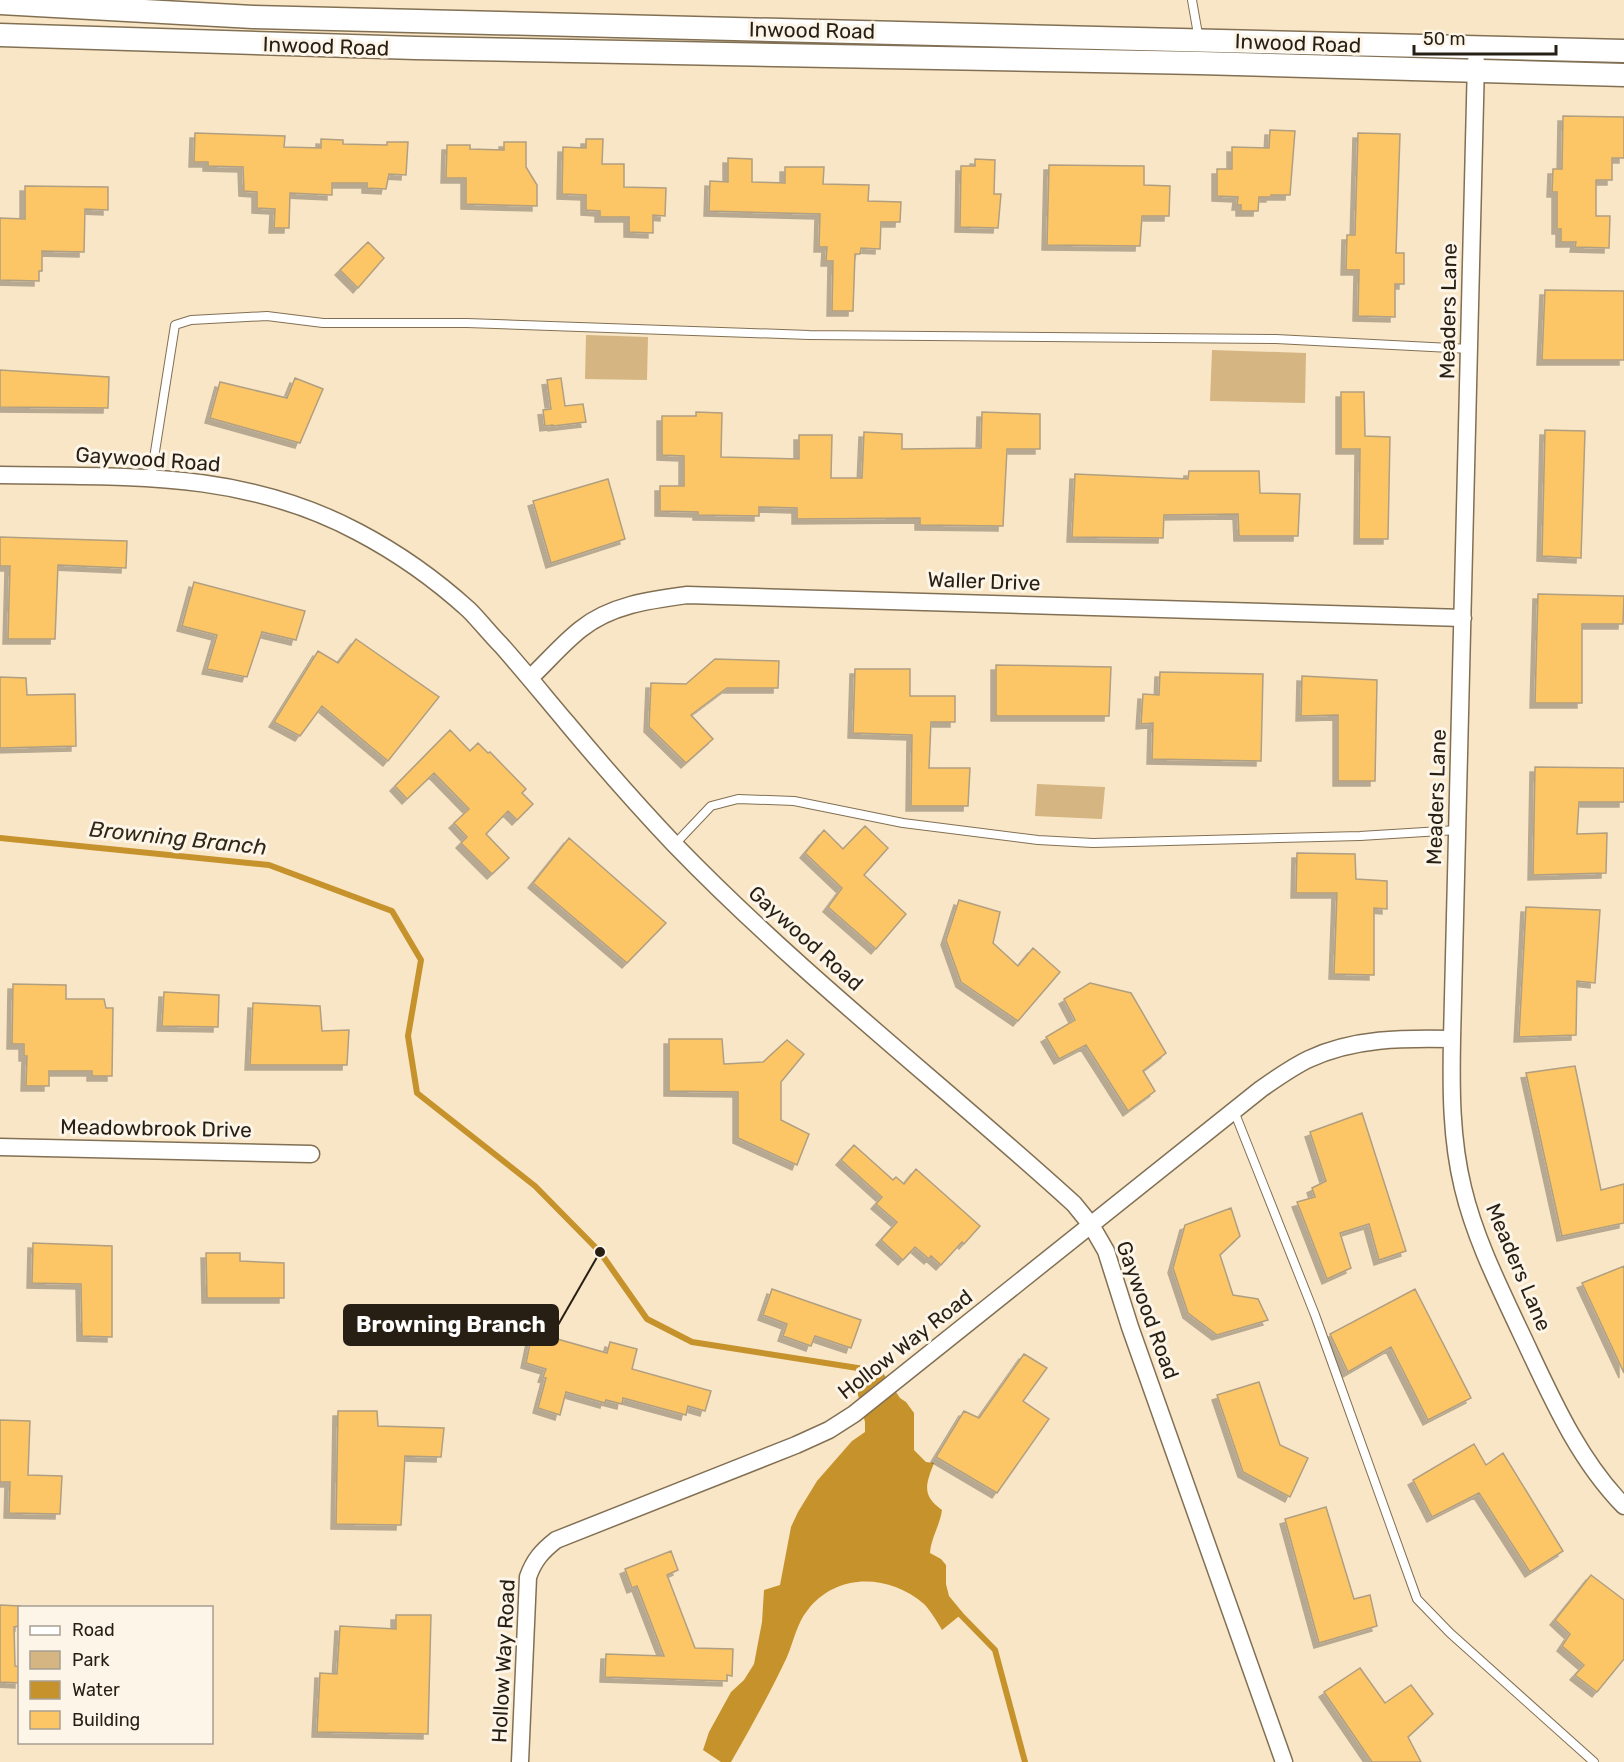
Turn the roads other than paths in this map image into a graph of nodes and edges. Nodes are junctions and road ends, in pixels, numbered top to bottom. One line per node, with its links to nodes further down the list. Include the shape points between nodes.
1 (1192, 0): 8 (lane)
2 (0, 3): 3 (main road, Inwood Road)
3 (81, 7): 4 (main road, Inwood Road, via 252,17); 7 (main road)
4 (418, 20): 5 (main road, Inwood Road); 9 (main road)
5 (806, 30): 8 (main road, Inwood Road); 12 (main road)
6 (0, 35): 7 (main road, Inwood Road)
7 (81, 39): 9 (main road, Inwood Road)
8 (1199, 40): 10 (main road, Inwood Road); 13 (main road)
9 (416, 48): 12 (main road, Inwood Road)
10 (1476, 48): 11 (main road, Inwood Road); 14 (street, Meaders Lane)
11 (1624, 51)
12 (806, 56): 13 (main road, Inwood Road)
13 (1199, 63): 14 (main road, Inwood Road)
14 (1476, 72): 15 (main road, Inwood Road); 16 (street, Meaders Lane)
15 (1624, 75)
16 (1470, 349): 18 (lane, via 1276,339 809,335 467,323 323,323 267,316 191,320 176,325); 19 (street, Meaders Lane)
17 (0, 475): 18 (street, Gaywood Road)
18 (151, 477): 20 (street, Gaywood Road, via 258,493 357,532 429,576 471,612)
19 (1463, 618): 20 (street, Waller Drive, via 687,595 616,609 582,628); 21 (street, Meaders Lane)
20 (530, 678): 22 (street, Gaywood Road, via 601,764)
21 (1457, 830): 22 (lane, via 1093,843 903,823 794,801 738,799 711,806); 23 (street, Meaders Lane)
22 (675, 844): 27 (street, Gaywood Road, via 758,927 1033,1167)
23 (1452, 1039): 24 (street, Hollow Way Road, via 1380,1040 1346,1046 1286,1072); 28 (street, Meaders Lane, via 1454,1139 1462,1188 1481,1246 1552,1398 1608,1490)
24 (1234, 1110): 27 (street, Hollow Way Road); 31 (lane, via 1315,1315 1417,1599 1450,1634)
25 (0, 1148): 26 (street, Meadowbrook Drive)
26 (311, 1154)
27 (1091, 1225): 29 (street, Hollow Way Road, via 829,1430 569,1533 540,1553 532,1565 526,1592); 30 (street, Gaywood Road, via 1106,1251)
28 (1624, 1506)
29 (520, 1762)
30 (1284, 1762)
31 (1594, 1762)

